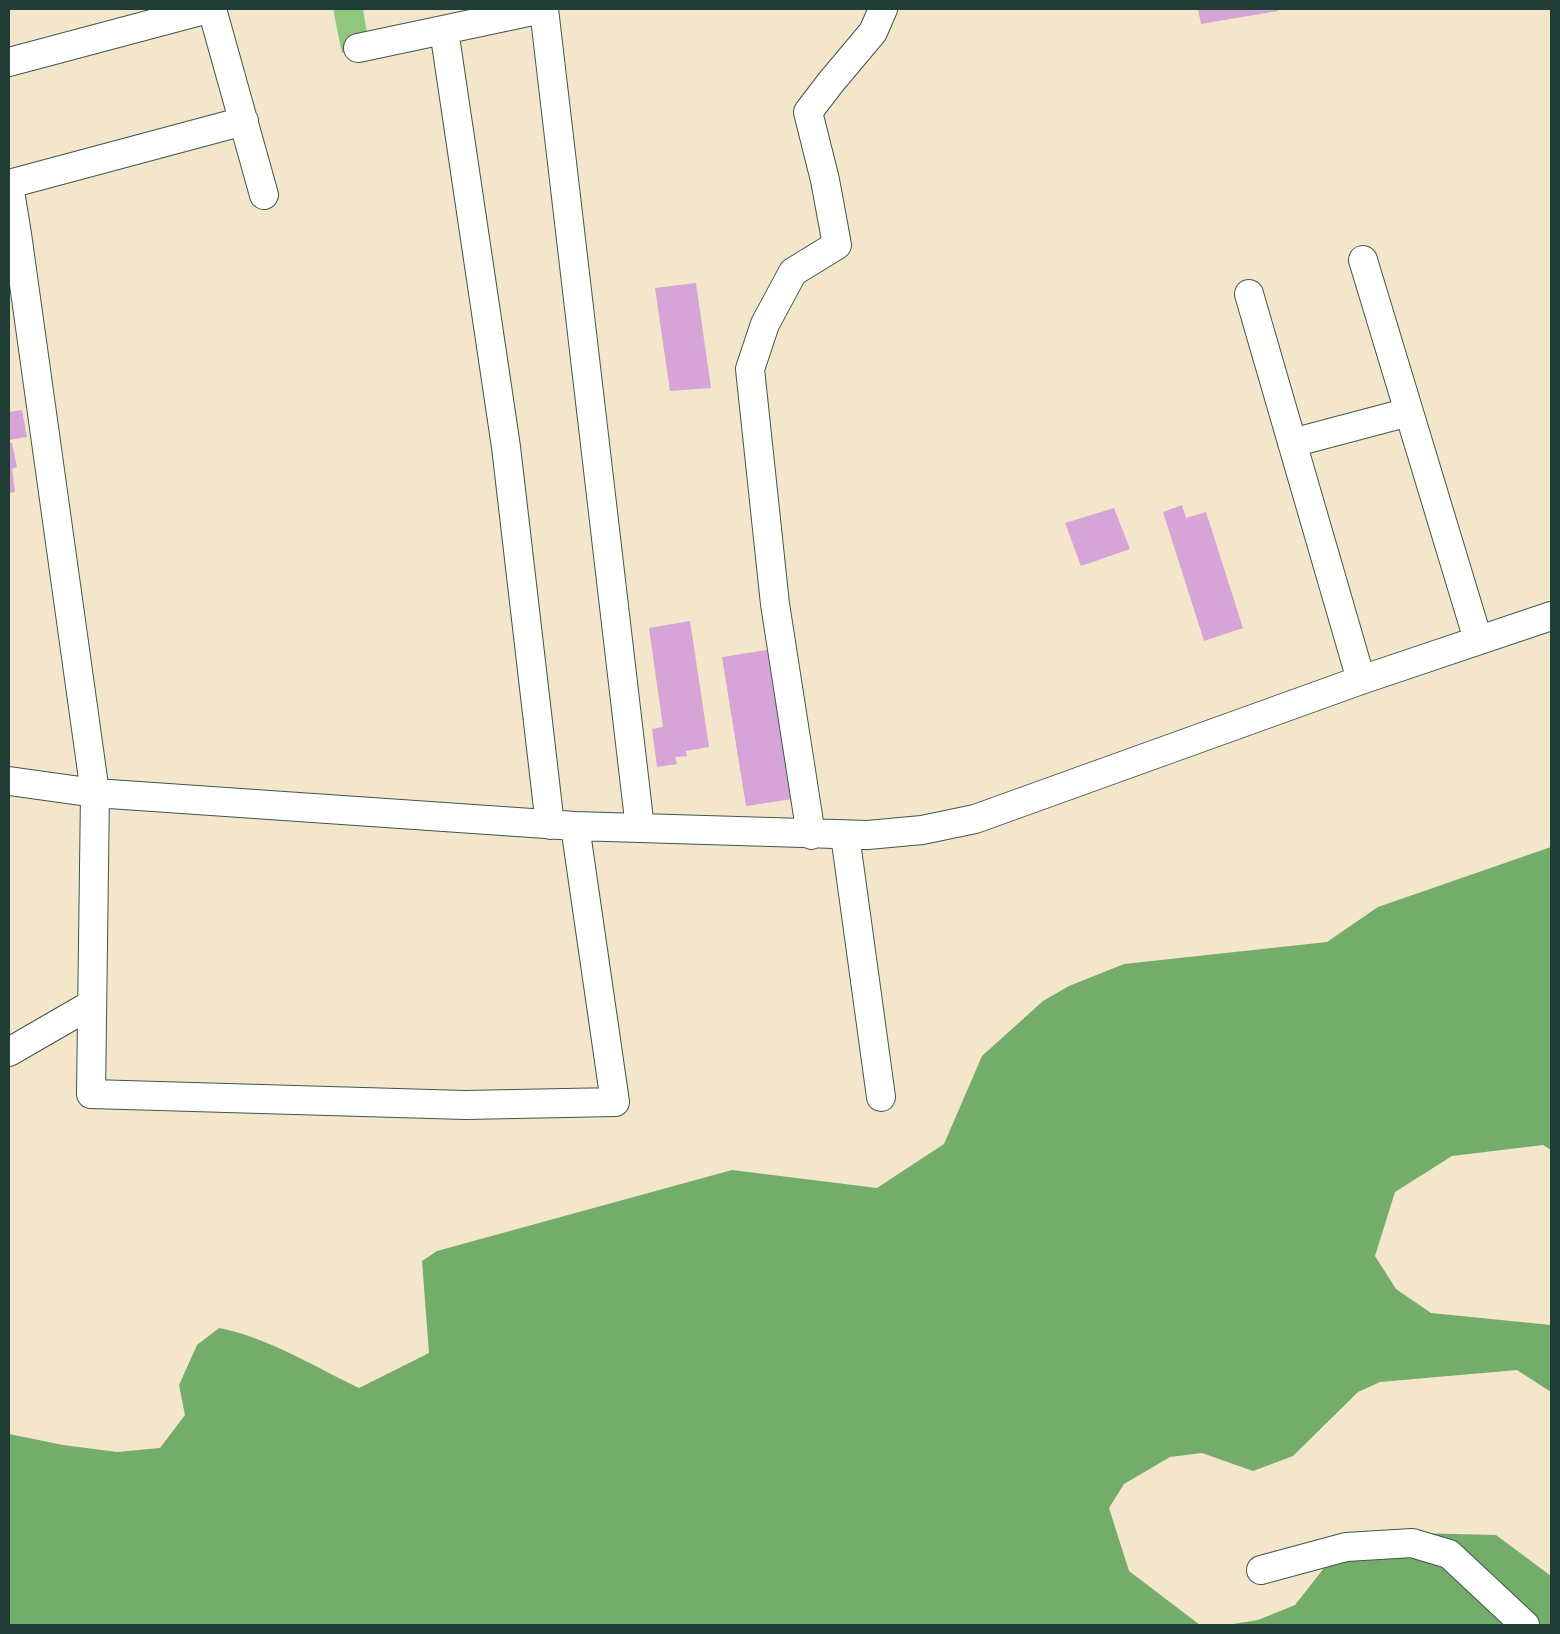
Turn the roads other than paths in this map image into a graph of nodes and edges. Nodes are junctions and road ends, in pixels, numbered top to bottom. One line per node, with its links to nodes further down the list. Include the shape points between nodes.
1 (208, 9): 7 (street)
2 (212, 9): 8 (street)
3 (543, 9): 5 (street); 21 (street)
4 (883, 9): 22 (street, via 873,32 808,112 837,245 793,272 765,324 750,369 774,604)
5 (444, 30): 6 (street); 20 (street)
6 (358, 48)
7 (9, 62)
8 (244, 121): 9 (street); 10 (street)
9 (9, 185): 19 (street)
10 (264, 195)
11 (1363, 260): 13 (street)
12 (1249, 294): 14 (street)
13 (1409, 412): 14 (street); 16 (street)
14 (1292, 443): 17 (street)
15 (1551, 616): 16 (street)
16 (1478, 640): 17 (street)
17 (1360, 680): 23 (street, via 975,819 922,830)
18 (9, 781): 19 (street)
19 (95, 794): 20 (street); 24 (street)
20 (562, 826): 21 (street); 24 (street, via 615,1102 464,1105 91,1094)
21 (640, 828): 22 (street)
22 (811, 835): 23 (street)
23 (845, 835): 26 (street)
24 (92, 1004): 25 (street)
25 (9, 1052)
26 (881, 1097)
27 (1261, 1570): 28 (street, via 1346,1547 1412,1543 1450,1554)
28 (1524, 1625)

